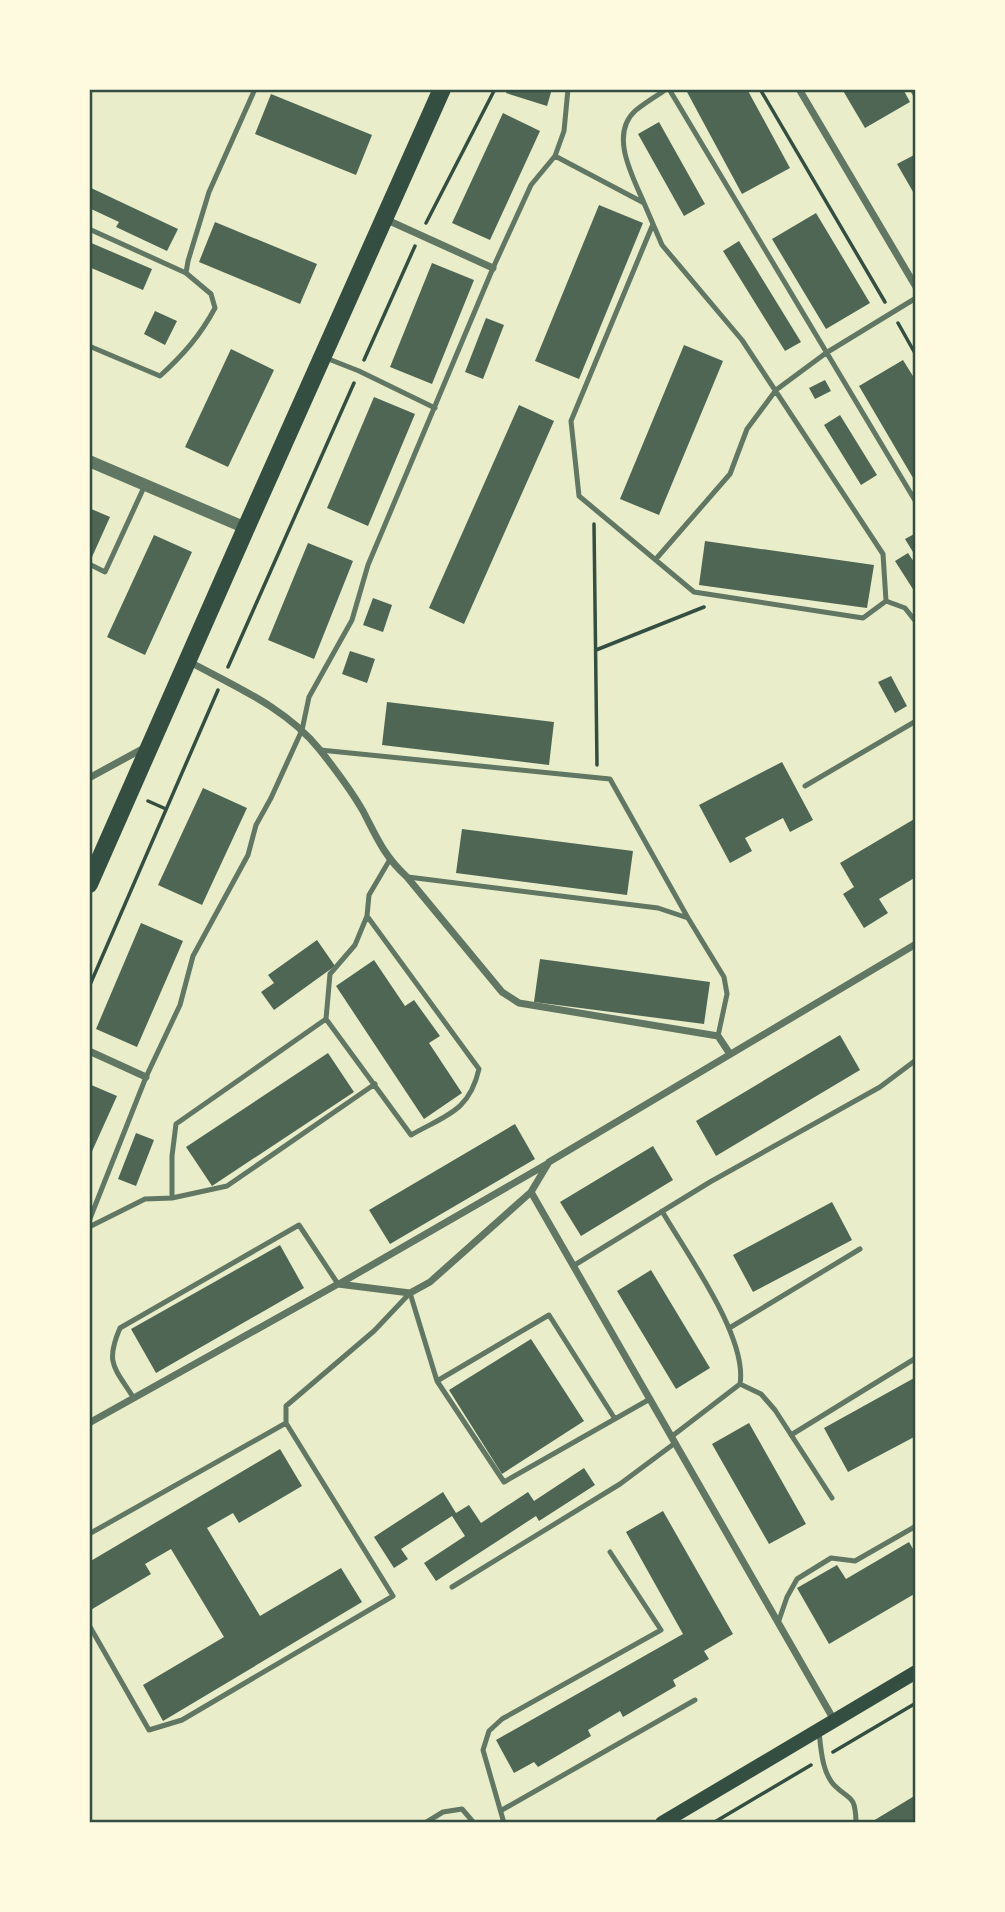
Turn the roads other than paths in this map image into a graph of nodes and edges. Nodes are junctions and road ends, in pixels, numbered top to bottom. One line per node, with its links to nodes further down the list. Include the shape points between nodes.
1 (255, 89): 14 (lane, via 209,192)
2 (443, 89): 10 (highway)
3 (568, 89): 8 (lane, via 564,131)
4 (668, 89): 9 (lane, via 633,113 622,136 627,164); 18 (lane)
5 (799, 89): 15 (street)
6 (912, 89): 7 (lane)
7 (916, 96)
8 (555, 156): 9 (lane); 13 (lane, via 531,185)
9 (644, 203): 11 (lane)
10 (385, 219): 13 (street); 19 (highway)
11 (653, 224): 20 (lane, via 662,245 742,340); 26 (lane, via 571,421 579,496)
12 (89, 229): 14 (lane)
13 (493, 268): 21 (lane)
14 (186, 273): 17 (lane, via 211,294 215,308 186,353 160,376)
15 (916, 287)
16 (916, 298): 18 (lane)
17 (89, 346)
18 (826, 353): 20 (lane); 24 (lane)
19 (323, 357): 21 (lane); 25 (highway)
20 (776, 390): 26 (lane, via 747,429 730,474); 28 (lane, via 883,554)
21 (435, 408): 32 (lane, via 368,565 352,620 309,697)
22 (89, 461): 23 (street)
23 (145, 485): 25 (street); 27 (lane, via 105,572)
24 (916, 502)
25 (246, 527): 30 (highway)
26 (656, 559): 28 (lane, via 694,592 863,618)
27 (89, 565)
28 (886, 601): 29 (lane, via 905,608)
29 (916, 622)
30 (187, 661): 32 (street, via 266,704); 33 (highway)
31 (916, 721): 36 (lane)
32 (302, 730): 34 (street); 48 (lane, via 256,825 248,855 193,956 180,1005)
33 (151, 745): 35 (street); 39 (highway)
34 (320, 750): 37 (street, via 361,808); 41 (lane, via 610,779)
35 (89, 778)
36 (805, 786)
37 (389, 861): 38 (street); 40 (lane, via 369,895)
38 (407, 877): 41 (lane, via 658,908); 44 (street, via 502,992 519,1003)
39 (89, 884)
40 (366, 916): 43 (lane, via 355,945 330,974); 49 (lane, via 479,1069 475,1089 462,1106 411,1135)
41 (688, 918): 44 (lane, via 724,977 727,994)
42 (916, 944): 46 (street)
43 (326, 1019): 49 (lane); 52 (lane, via 176,1124)
44 (718, 1036): 46 (street)
45 (89, 1051): 48 (street)
46 (730, 1054): 50 (street)
47 (916, 1060): 53 (lane, via 880,1087)
48 (146, 1077): 54 (lane)
49 (375, 1084): 52 (lane, via 227,1186)
50 (549, 1162): 51 (street); 58 (street)
51 (531, 1192): 57 (street); 59 (street, via 430,1282)
52 (172, 1198): 55 (lane, via 145,1199)
53 (662, 1212): 57 (lane); 60 (lane)
54 (89, 1221)
55 (89, 1227)
56 (860, 1250): 60 (lane)
57 (573, 1266): 65 (street)
58 (338, 1284): 59 (street); 64 (street); 64 (lane, via 299,1225 120,1328 112,1363)
59 (410, 1293): 62 (lane); 68 (lane, via 374,1331 286,1406)
60 (731, 1327): 63 (lane, via 743,1370)
61 (916, 1357): 69 (lane)
62 (437, 1381): 66 (lane, via 504,1482); 66 (lane, via 549,1315)
63 (740, 1384): 69 (lane, via 761,1394); 70 (lane)
64 (133, 1397): 67 (street)
65 (650, 1399): 66 (lane); 70 (street)
66 (615, 1419)
67 (90, 1421)
68 (286, 1423): 73 (lane); 77 (lane, via 393,1596 182,1720 149,1730)
69 (791, 1435): 71 (lane)
70 (673, 1440): 75 (lane, via 620,1484); 76 (street)
71 (832, 1498)
72 (916, 1526): 76 (lane, via 855,1561 831,1558 797,1579)
73 (89, 1534)
74 (610, 1552): 82 (lane, via 661,1630 502,1719 489,1731 483,1749)
75 (452, 1587)
76 (778, 1623): 80 (street)
77 (89, 1625)
78 (916, 1672): 80 (main road)
79 (695, 1700): 82 (lane)
80 (834, 1720): 81 (main road)
81 (818, 1729): 86 (main road); 87 (lane, via 822,1759 833,1784 853,1801)
82 (502, 1810): 85 (lane)
83 (425, 1823): 84 (lane, via 443,1812 462,1809)
84 (474, 1823)
85 (504, 1823)
86 (662, 1823)
87 (853, 1823)

